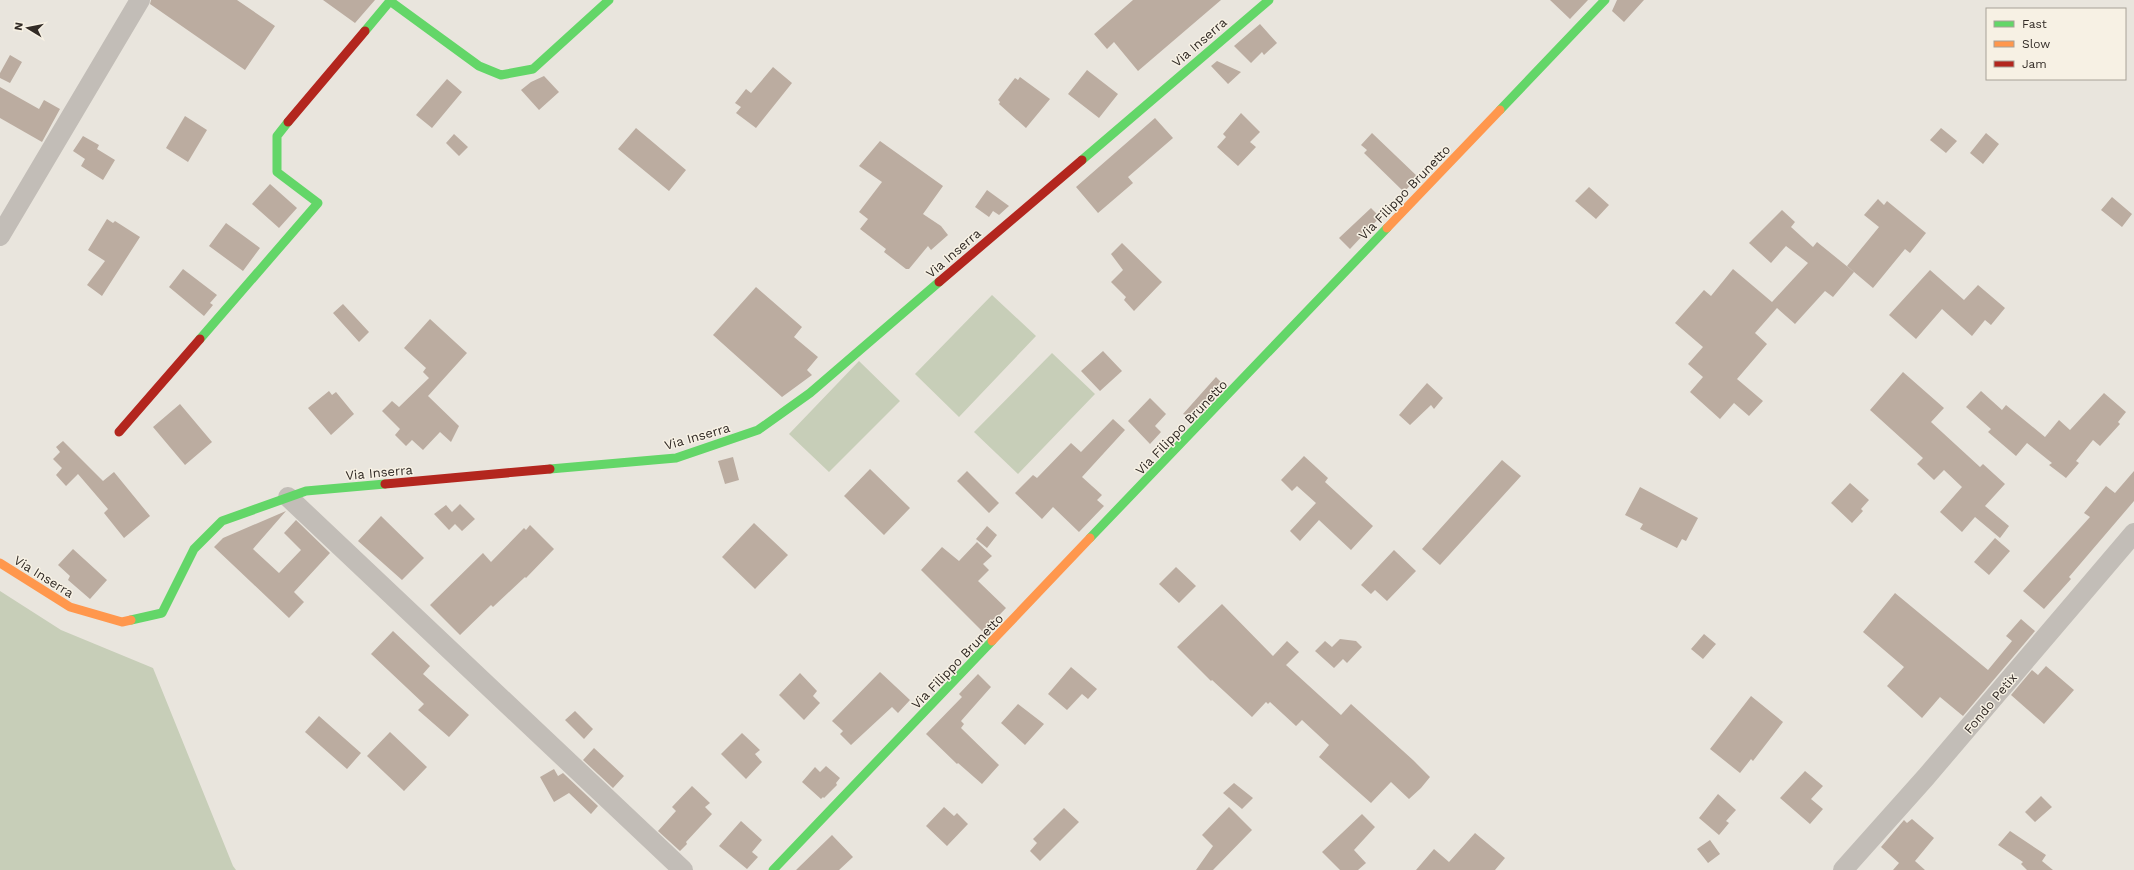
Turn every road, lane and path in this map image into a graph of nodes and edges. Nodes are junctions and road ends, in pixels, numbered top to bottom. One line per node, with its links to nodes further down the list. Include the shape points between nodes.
1 (140, 0): 5 (street)
2 (608, 0): 6 (street, via 533,69 501,75 479,66 390,1 277,136 277,172 318,203)
3 (1269, 0): 7 (street, Via Inserra, via 810,393 758,430 676,458 306,491)
4 (1605, 0): 11 (street, Via Filippo Brunetto)
5 (0, 236)
6 (119, 432)
7 (288, 498): 9 (street, Via Inserra, via 222,521 194,549 162,613 122,622 70,608); 10 (street)
8 (2134, 533): 12 (street, Fondo Petix, via 1926,777)
9 (0, 564)
10 (683, 870)
11 (773, 870)
12 (1843, 870)

